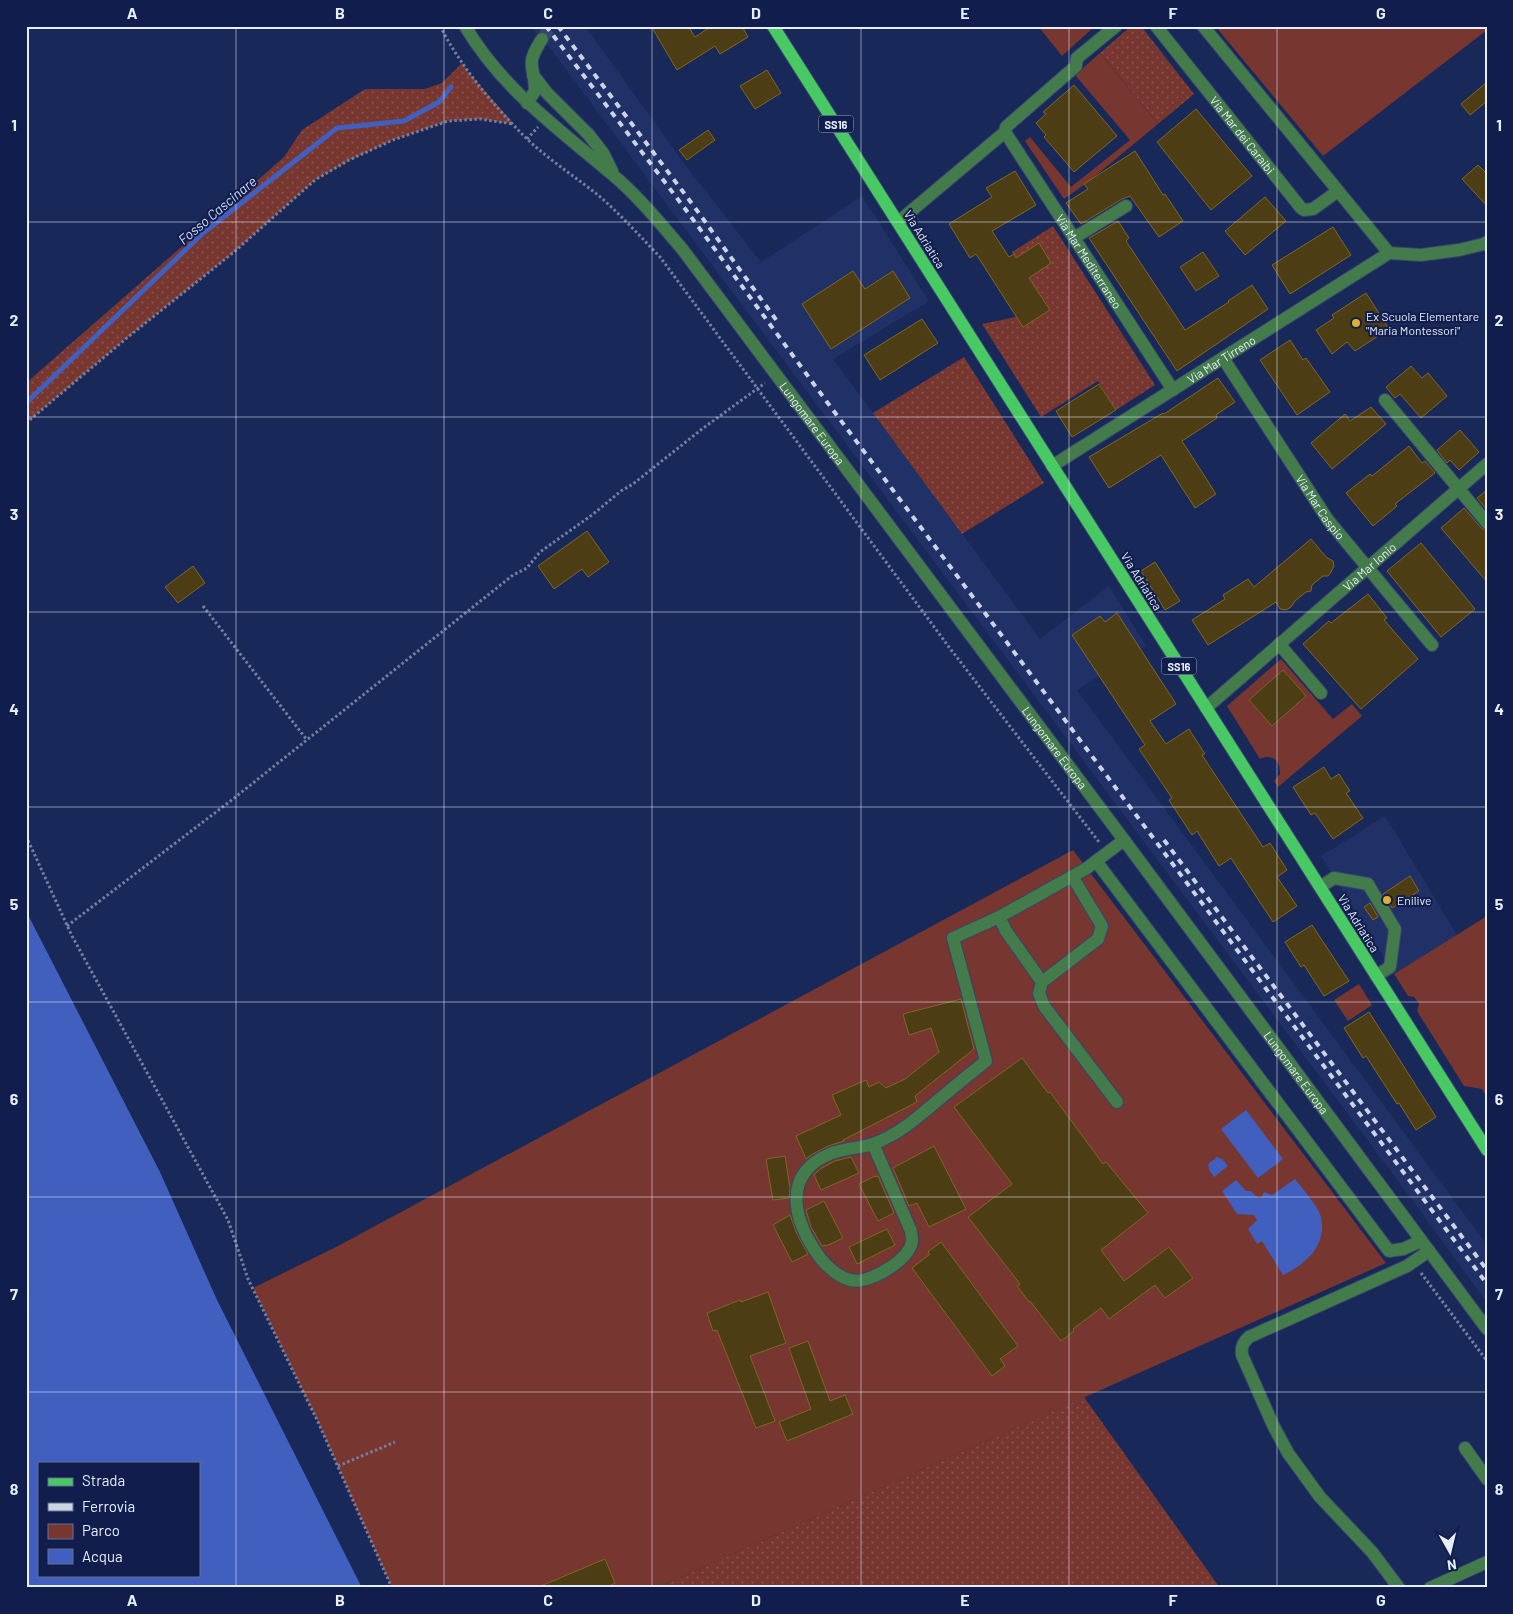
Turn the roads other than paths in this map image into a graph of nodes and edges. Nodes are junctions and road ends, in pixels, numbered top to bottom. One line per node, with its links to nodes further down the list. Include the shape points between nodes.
1 (465, 26): 8 (street, Lungomare Europa, via 502,76)
2 (773, 26): 13 (main road, Via Adriatica / SS16)
3 (1116, 26): 9 (street, via 1077,58 1076,66 1006,127)
4 (1156, 26): 11 (street, Via Mar dei Caraibi, via 1301,208 1313,209)
5 (1202, 26): 11 (street)
6 (542, 39): 7 (street, via 531,60)
7 (533, 75): 8 (street, via 535,92); 10 (street, Lungomare Europa, via 589,135)
8 (527, 103): 10 (street, Lungomare Europa)
9 (1005, 132): 13 (street); 14 (street, Via Mar Mediterraneo)
10 (614, 175): 29 (street, Lungomare Europa, via 683,250)
11 (1338, 191): 16 (street)
12 (1126, 206): 14 (street)
13 (898, 222): 21 (main road, Via Adriatica / SS16)
14 (1074, 238): 18 (street, Via Mar Mediterraneo)
15 (1487, 242): 16 (street, via 1421,255)
16 (1389, 253): 17 (street, Via Mar Tirreno)
17 (1222, 358): 18 (street, Via Mar Tirreno); 24 (street, Via Mar Caspio, via 1328,520)
18 (1173, 390): 21 (street, Via Mar Tirreno)
19 (1385, 400): 22 (street)
20 (1487, 464): 22 (street, Via Mar Ionio)
21 (1052, 466): 28 (main road, Via Adriatica / SS16)
22 (1458, 488): 23 (street); 24 (street, Via Mar Ionio)
23 (1487, 523)
24 (1367, 567): 25 (street, Via Mar Ionio); 26 (street, Via Mar Caspio)
25 (1279, 644): 27 (street); 28 (street, Via Mar Ionio)
26 (1432, 645)
27 (1321, 693)
28 (1206, 708): 32 (main road, Via Adriatica / SS16)
29 (1124, 840): 30 (street); 39 (street, Lungomare Europa)
30 (1096, 861): 31 (street); 39 (street, via 1389,1251)
31 (1072, 876): 33 (street); 35 (street, via 1102,926 1098,939)
32 (1320, 887): 34 (main road, Via Adriatica / SS16); 34 (street, via 1334,878 1368,884 1395,929 1390,967)
33 (999, 917): 35 (street); 37 (street, via 953,938 986,1061 903,1128)
34 (1376, 976): 38 (main road, Via Adriatica / SS16)
35 (1042, 982): 36 (street, via 1039,993 1044,1006)
36 (1118, 1102)
37 (873, 1144): 37 (street, via 911,1231 912,1241 908,1252 895,1264 856,1282 845,1279 826,1265 810,1244 798,1214 796,1197 806,1170 818,1159)
38 (1487, 1150)
39 (1425, 1246): 40 (street, Lungomare Europa); 44 (street, via 1407,1266 1249,1337 1243,1342 1242,1349 1288,1453 1320,1497 1372,1552)
40 (1487, 1329)
41 (1465, 1448): 42 (street)
42 (1487, 1480)
43 (1487, 1562): 45 (street)
44 (1399, 1588)
45 (1430, 1588)

